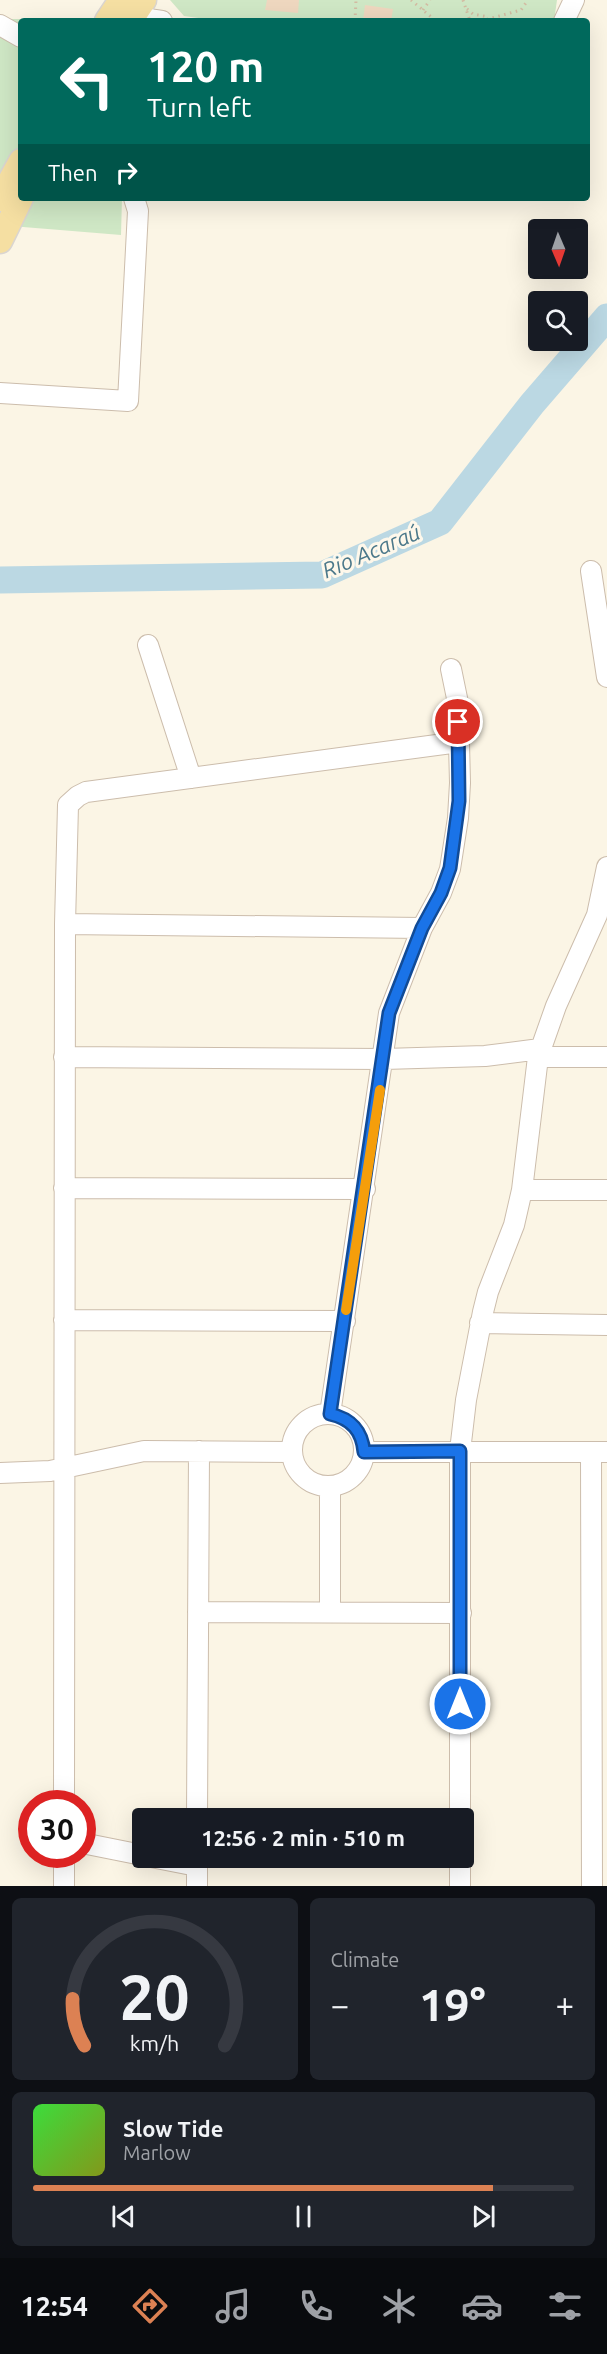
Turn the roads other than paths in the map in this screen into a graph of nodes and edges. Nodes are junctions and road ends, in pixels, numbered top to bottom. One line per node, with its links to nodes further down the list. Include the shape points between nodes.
1 (574, 0): 2 (street)
2 (565, 18)
3 (0, 25): 4 (street)
4 (18, 35)
5 (18, 167): 6 (main road)
6 (0, 200)
7 (20, 201): 9 (main road)
8 (138, 202): 10 (street, via 128,401)
9 (0, 241)
10 (0, 393)
11 (591, 571): 12 (street)
12 (604, 638): 15 (street)
13 (148, 645): 17 (street)
14 (451, 669): 16 (street, via 458,702)
15 (607, 677)
16 (459, 741): 17 (street); 21 (street, via 458,818 450,868)
17 (191, 778): 19 (street, via 86,792 71,800 66,810)
18 (607, 867): 20 (street, via 597,915)
19 (65, 924): 21 (street); 23 (street)
20 (599, 925): 22 (street, via 556,1006)
21 (422, 928): 25 (street, via 389,1013)
22 (539, 1053): 24 (street); 25 (street); 28 (street)
23 (64, 1057): 25 (street); 26 (street)
24 (607, 1057)
25 (384, 1059): 27 (street)
26 (64, 1188): 27 (street); 30 (street)
27 (365, 1189): 31 (street)
28 (522, 1190): 29 (street); 32 (street)
29 (607, 1190)
30 (64, 1320): 31 (street); 40 (street)
31 (345, 1321): 34 (street)
32 (480, 1323): 33 (street); 36 (street)
33 (607, 1325)
34 (330, 1414): 37 (street, via 318,1415 298,1428); 38 (street, via 342,1416 359,1431)
35 (199, 1451): 37 (street); 40 (street, via 144,1451); 43 (street)
36 (460, 1451): 38 (street); 39 (street); 45 (street)
37 (291, 1452): 42 (street, via 299,1473 308,1481)
38 (364, 1452): 42 (street, via 357,1472)
39 (599, 1452): 55 (street)
40 (63, 1468): 41 (street); 46 (street)
41 (0, 1473)
42 (330, 1487): 44 (street)
43 (198, 1612): 44 (street); 47 (street)
44 (330, 1612): 45 (street)
45 (461, 1613): 48 (street)
46 (64, 1790)
47 (197, 1808)
48 (460, 1808)
49 (96, 1846): 50 (street)
50 (132, 1853)
51 (64, 1868): 53 (street)
52 (460, 1868): 54 (street)
53 (64, 1886)
54 (460, 1886)
55 (592, 1886)

